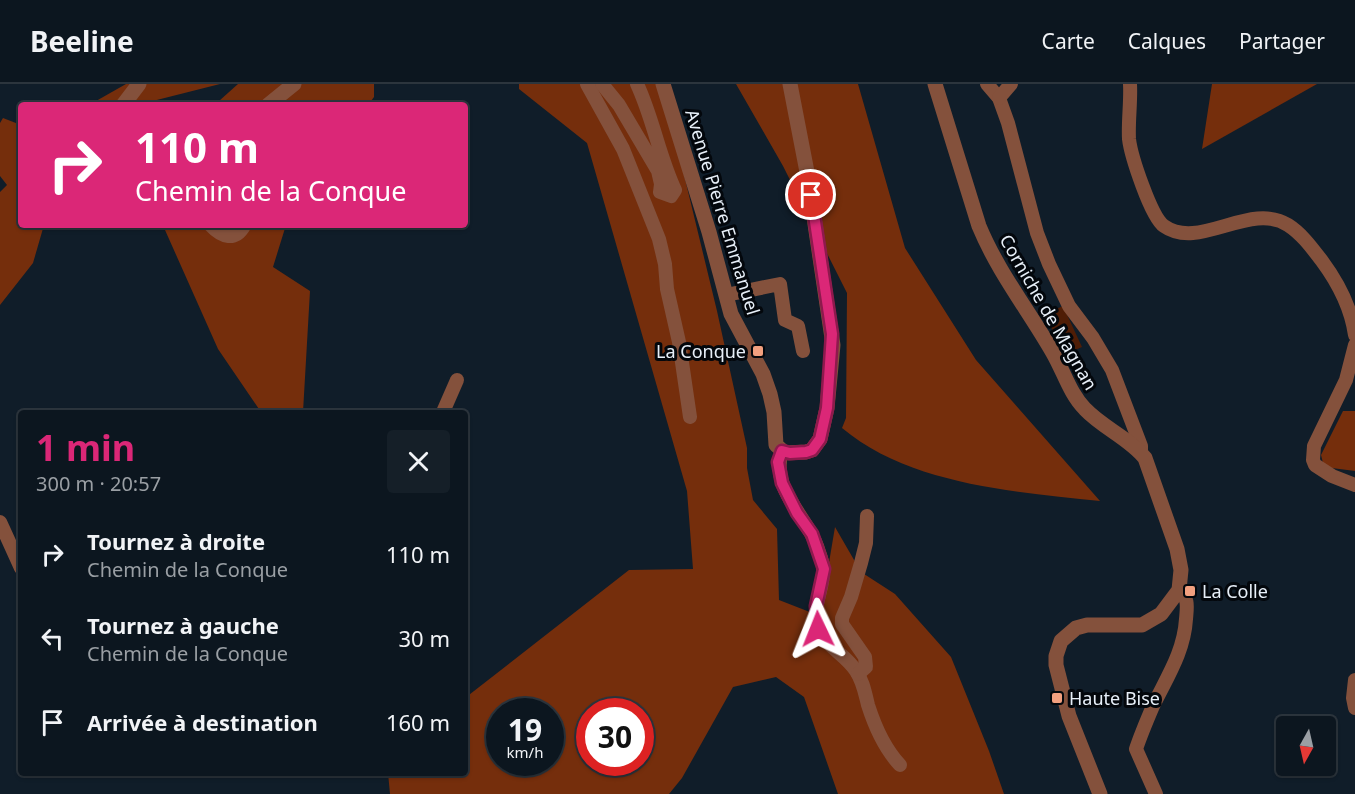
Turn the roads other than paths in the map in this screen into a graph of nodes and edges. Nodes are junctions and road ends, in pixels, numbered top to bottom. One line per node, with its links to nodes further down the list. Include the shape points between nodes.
1 (139, 84): 13 (street)
2 (294, 84): 14 (street)
3 (587, 84): 23 (street, via 623,148 659,239)
4 (602, 84): 5 (street, via 658,171 660,192 671,196 675,190)
5 (637, 84)
6 (663, 84): 17 (street, Avenue Pierre Emmanuel)
7 (790, 84): 24 (street, via 833,345 820,439 806,452)
8 (935, 84): 25 (street, Corniche de Magnan, via 988,249 1054,354 1077,401 1098,422)
9 (987, 84): 12 (street)
10 (1011, 84): 12 (street)
11 (1130, 84): 18 (street, via 1131,151 1155,217 1163,226 1175,233 1190,234 1256,219 1286,224 1311,245 1329,271 1350,308)
12 (999, 98): 25 (street, via 1049,264 1069,306 1112,370)
13 (125, 102)
14 (272, 102)
15 (214, 228): 16 (street, via 227,236)
16 (242, 228)
17 (726, 295): 20 (street, via 780,284 785,320 798,326); 24 (street, Avenue Pierre Emmanuel, via 731,314 763,374 774,412 774,440)
18 (1355, 335)
19 (1355, 345): 26 (street, via 1346,380 1312,454 1315,465)
20 (803, 351)
21 (457, 380): 22 (street)
22 (443, 410)
23 (690, 417)
24 (782, 451): 31 (street, via 778,462 782,483 812,534 824,569 816,606 818,629)
25 (1141, 453): 30 (street, via 1177,549)
26 (1355, 484)
27 (867, 516): 31 (street, via 866,543 842,618 842,624 865,657 866,667)
28 (0, 522): 29 (street)
29 (18, 561)
30 (1179, 590): 35 (street, via 1152,620 1142,624 1088,625 1077,628 1061,641 1056,665 1070,716); 36 (street, via 1188,606 1181,651 1136,749)
31 (858, 674): 34 (street, via 877,729 888,752)
32 (1355, 680): 33 (street)
33 (1355, 708)
34 (900, 765)
35 (1100, 794)
36 (1156, 794)

